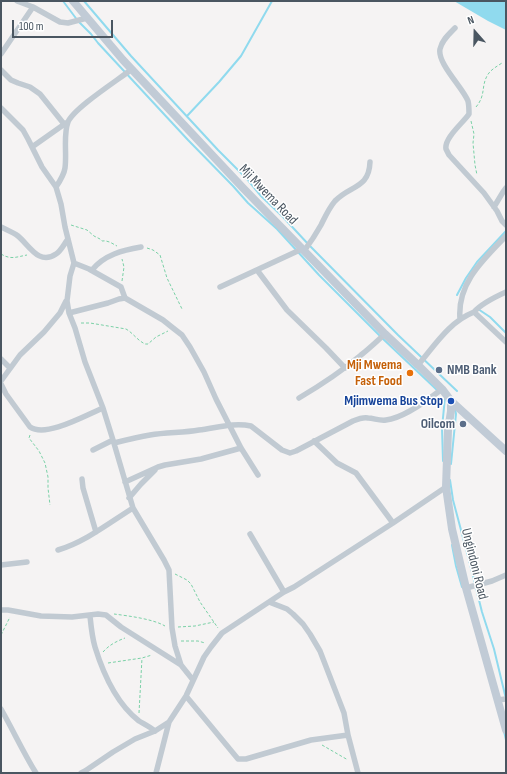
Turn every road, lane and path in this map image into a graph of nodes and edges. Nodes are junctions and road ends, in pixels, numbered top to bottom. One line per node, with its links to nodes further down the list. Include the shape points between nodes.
1 (17, 1): 3 (street)
2 (73, 1): 4 (main road, Mji Mwema Road)
3 (33, 7): 4 (street, via 54,19 68,23); 6 (street)
4 (87, 18): 8 (main road, Mji Mwema Road)
5 (455, 28): 11 (street, via 443,41 440,53 442,61 468,101)
6 (1, 54)
7 (502, 63): 11 (path, via 487,76 481,100)
8 (132, 69): 12 (street, via 77,110); 26 (main road, Mji Mwema Road)
9 (1, 70): 12 (street, via 11,80 40,94)
10 (1, 108): 13 (street, via 23,130)
11 (469, 114): 15 (path, via 474,134); 15 (street, via 450,137 446,149)
12 (66, 123): 13 (street); 16 (street, via 65,168)
13 (32, 147): 16 (street)
14 (370, 162): 26 (street, via 366,178 334,202)
15 (476, 183): 18 (street)
16 (56, 187): 19 (street)
17 (506, 188): 18 (street)
18 (494, 207): 20 (street)
19 (64, 224): 23 (street); 25 (path, via 84,228 102,241)
20 (506, 225)
21 (1, 227): 29 (street, via 16,235)
22 (506, 236): 41 (street, via 481,262 471,277 463,294)
23 (68, 239): 29 (street, via 56,254 50,257 43,258); 30 (street)
24 (141, 247): 25 (street); 38 (path, via 160,255 167,278)
25 (127, 250): 27 (street)
26 (303, 250): 32 (street); 44 (main road, Mji Mwema Road)
27 (120, 252): 31 (street, via 107,257); 33 (path, via 124,267)
28 (1, 254): 29 (path, via 13,258)
29 (36, 254)
30 (74, 262): 31 (street); 37 (street)
31 (92, 270): 33 (street)
32 (257, 270): 34 (street); 49 (street, via 287,310)
33 (121, 287): 36 (street)
34 (220, 287)
35 (506, 292): 39 (street)
36 (125, 298): 40 (street); 43 (street)
37 (66, 300): 40 (street); 48 (street, via 60,313)
38 (182, 309)
39 (474, 312): 41 (street); 45 (street)
40 (69, 313): 42 (street)
41 (460, 319): 47 (street, via 440,337)
42 (72, 322): 43 (path, via 126,329 145,344); 55 (street)
43 (173, 328): 56 (street, via 182,335 197,359)
44 (385, 334): 47 (main road, Mji Mwema Road); 49 (street)
45 (506, 342)
46 (1, 359): 48 (street)
47 (418, 365): 52 (main road, Mji Mwema Road)
48 (10, 368): 50 (street)
49 (345, 368): 53 (street)
50 (1, 381)
51 (1, 384): 57 (street)
52 (442, 389): 54 (main road, Mji Mwema Road); 59 (street, via 418,407 392,419 379,421 361,418)
53 (299, 398)
54 (451, 401): 62 (main road, Mji Mwema Road); 67 (main road, Ungindoni Road)
55 (103, 408): 57 (street, via 52,429 36,430); 58 (street)
56 (229, 425): 58 (street); 59 (street, via 251,426 282,450 290,453); 60 (street)
57 (30, 427): 69 (path, via 30,438 45,463)
58 (114, 441): 61 (street); 66 (street)
59 (314, 441): 71 (street, via 337,463 356,473)
60 (241, 448): 63 (street); 64 (street)
61 (93, 450)
62 (506, 450)
63 (158, 467): 66 (street); 68 (street)
64 (258, 475)
65 (82, 479): 72 (street)
66 (125, 482): 68 (street)
67 (446, 487): 71 (street); 79 (main road, Ungindoni Road, via 452,529)
68 (129, 498): 70 (street)
69 (50, 505)
70 (132, 508): 72 (street); 77 (street)
71 (393, 523): 80 (street)
72 (96, 532): 74 (street, via 70,547)
73 (250, 534): 80 (street)
74 (58, 550)
75 (27, 562): 76 (street)
76 (1, 565)
77 (169, 570): 86 (path, via 192,584 200,602); 87 (street)
78 (506, 575): 79 (street)
79 (466, 588): 101 (main road, Ungindoni Road)
80 (284, 592): 81 (street)
81 (269, 602): 88 (street); 107 (street, via 287,609 310,634 320,651 344,713)
82 (1, 610): 83 (street)
83 (13, 612): 85 (street, via 41,616); 89 (path)
84 (106, 615): 85 (street); 87 (path, via 114,614 151,621); 90 (street)
85 (90, 616): 94 (street)
86 (215, 622): 87 (path); 88 (path)
87 (172, 628): 91 (street)
88 (222, 633): 92 (street)
89 (1, 635)
90 (134, 636): 93 (street); 94 (path, via 113,644)
91 (174, 641): 92 (path, via 198,641); 97 (street)
92 (211, 647): 98 (street)
93 (161, 653): 95 (path); 97 (street)
94 (99, 657): 96 (street)
95 (142, 658): 96 (path); 103 (path)
96 (102, 664): 103 (street, via 117,697)
97 (181, 665): 98 (street)
98 (193, 680): 99 (street)
99 (186, 696): 104 (street); 108 (street, via 238,759 246,759)
100 (506, 699): 101 (street)
101 (497, 700): 105 (main road, Ungindoni Road)
102 (1, 709): 110 (street)
103 (139, 720): 106 (street)
104 (169, 722): 106 (street); 112 (street)
105 (506, 730)
106 (155, 731): 111 (street)
107 (348, 735): 108 (street); 109 (street)
108 (311, 740): 109 (path)
109 (356, 764): 113 (street)
110 (36, 773)
111 (81, 773)
112 (156, 773)
113 (358, 773)

